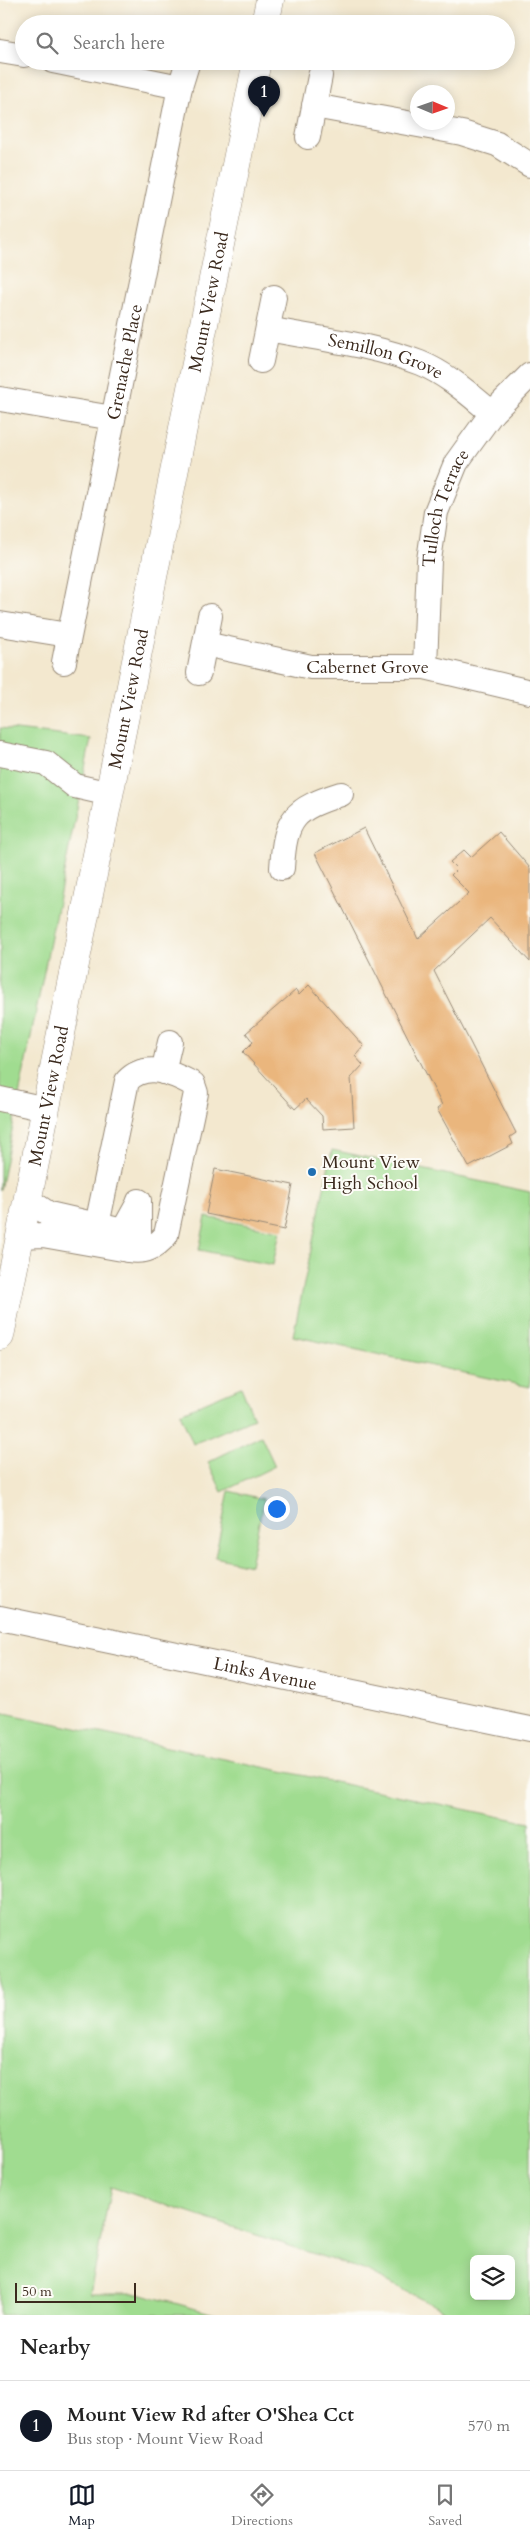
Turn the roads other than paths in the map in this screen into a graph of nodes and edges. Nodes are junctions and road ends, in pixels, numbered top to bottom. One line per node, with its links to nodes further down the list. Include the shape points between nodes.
1 (270, 0): 2 (main road)
2 (267, 15)
3 (0, 51): 4 (street)
4 (15, 54)
5 (97, 70): 9 (street)
6 (185, 70): 9 (street, Grenache Place)
7 (255, 70): 29 (main road, Mount View Road)
8 (320, 76): 10 (street)
9 (180, 87): 19 (street, Grenache Place)
10 (314, 106): 11 (street); 12 (street, via 462,134 497,144)
11 (308, 137)
12 (530, 165)
13 (274, 297): 14 (street)
14 (268, 329): 15 (street); 18 (street, Semillon Grove, via 386,352 421,363 454,382)
15 (261, 361)
16 (530, 375): 18 (street, Tulloch Terrace)
17 (0, 399): 19 (street)
18 (492, 413): 25 (street, Tulloch Terrace, via 456,463 436,512 429,560)
19 (113, 418): 22 (street, Grenache Place)
20 (210, 616): 23 (street)
21 (0, 624): 22 (street)
22 (68, 635): 24 (street, Grenache Place)
23 (205, 644): 25 (street, Cabernet Grove, via 311,667); 26 (street)
24 (64, 662)
25 (425, 667): 27 (street, Cabernet Grove)
26 (199, 673)
27 (530, 692)
28 (0, 754): 29 (street, via 46,763 75,786)
29 (110, 794): 35 (main road, Mount View Road)
30 (341, 794): 31 (street, via 316,802 289,825)
31 (282, 868)
32 (170, 1042): 33 (street)
33 (163, 1072): 37 (street, via 147,1069 135,1073 127,1082); 39 (street, via 193,1084 196,1093 166,1234 156,1247 138,1252)
34 (0, 1099): 35 (street)
35 (46, 1109): 36 (main road, Mount View Road)
36 (28, 1200): 37 (street, via 50,1214); 38 (main road, Mount View Road)
37 (97, 1225): 39 (street, via 123,1231 139,1201 139,1239)
38 (21, 1236): 39 (street, via 43,1235); 40 (main road, Mount View Road)
39 (128, 1250)
40 (0, 1336)
41 (0, 1618): 42 (street, Links Avenue)
42 (530, 1729)

